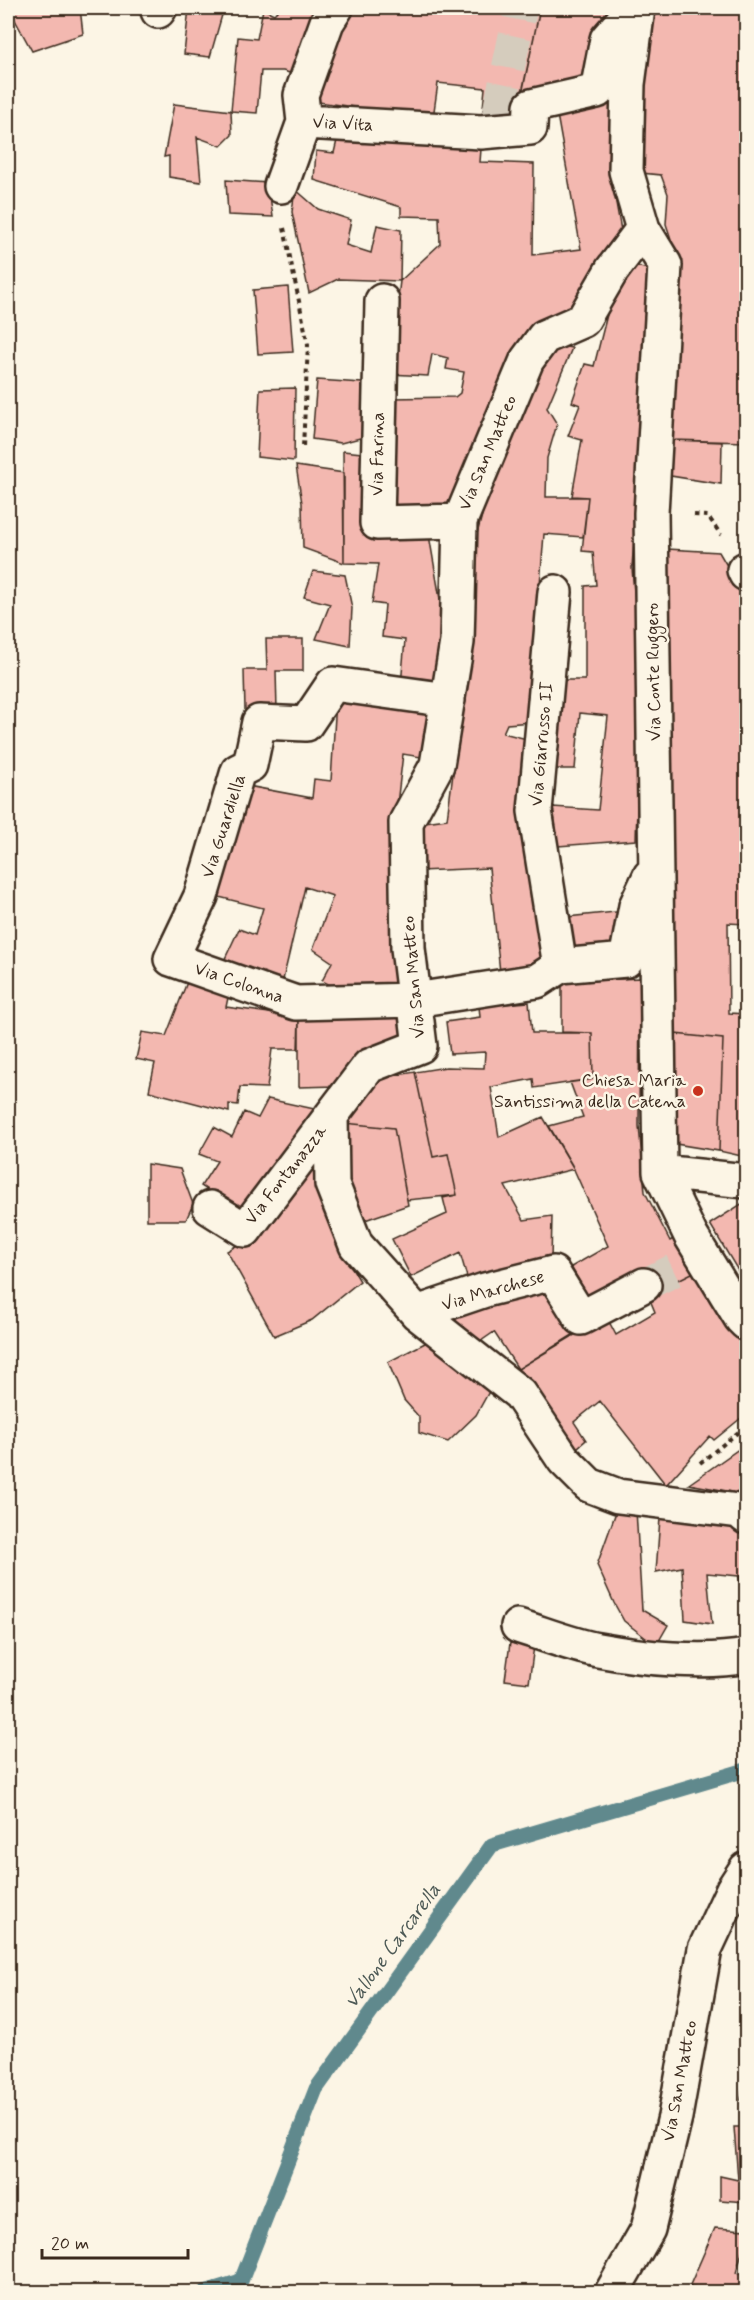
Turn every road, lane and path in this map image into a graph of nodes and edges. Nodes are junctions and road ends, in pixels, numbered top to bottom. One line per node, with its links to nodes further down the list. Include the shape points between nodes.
1 (336, 8): 3 (street, via 327,22 302,95)
2 (636, 8): 3 (street, Via Vita, via 607,39 597,91 531,106 530,128 497,123 481,132); 5 (street, Via Conte Ruggero, via 628,84 626,171)
3 (304, 122): 4 (street, Via Vita)
4 (281, 186): 7 (path, via 280,210 308,345)
5 (643, 229): 8 (street, Via Conte Ruggero, via 665,265); 9 (street, Via San Matteo, via 612,270 584,320 544,338 527,360)
6 (382, 301): 9 (street, Via Farina, via 377,523)
7 (303, 447)
8 (651, 513): 10 (path, via 708,516); 13 (street, Via Conte Ruggero)
9 (460, 521): 12 (street, Via San Matteo, via 457,642)
10 (746, 571)
11 (555, 592): 15 (street, Via Giarrusso II, via 535,811)
12 (448, 700): 14 (street, Via Guardiella, via 333,684 306,723 259,722 250,765 238,771 201,896); 16 (street, Via San Matteo, via 437,765 406,822 408,948)
13 (656, 861): 15 (street, via 636,906 626,960); 18 (street, Via Conte Ruggero)
14 (171, 959): 16 (street, Via Colonna, via 296,1003)
15 (560, 966): 16 (street, Via Colonna, via 537,981)
16 (415, 1000): 17 (street, Via San Matteo, via 420,1046 369,1066)
17 (331, 1116): 20 (street, Via Fontanazza, via 245,1230); 22 (street, via 332,1184 356,1245)
18 (660, 1172): 19 (street); 23 (street, Via Conte Ruggero, via 691,1236 697,1259)
19 (747, 1181)
20 (210, 1208)
21 (644, 1285): 22 (street, Via Marchese, via 581,1318 553,1274 485,1290)
22 (417, 1313): 24 (street, via 520,1394 564,1460 589,1485 618,1496)
23 (747, 1323)
24 (744, 1513)
25 (518, 1626): 26 (street, via 597,1650 677,1659 725,1660)
26 (747, 1656)
27 (747, 1869): 28 (street, Via San Matteo, via 733,1889 705,1949 675,2117 648,2229)
28 (612, 2292)

